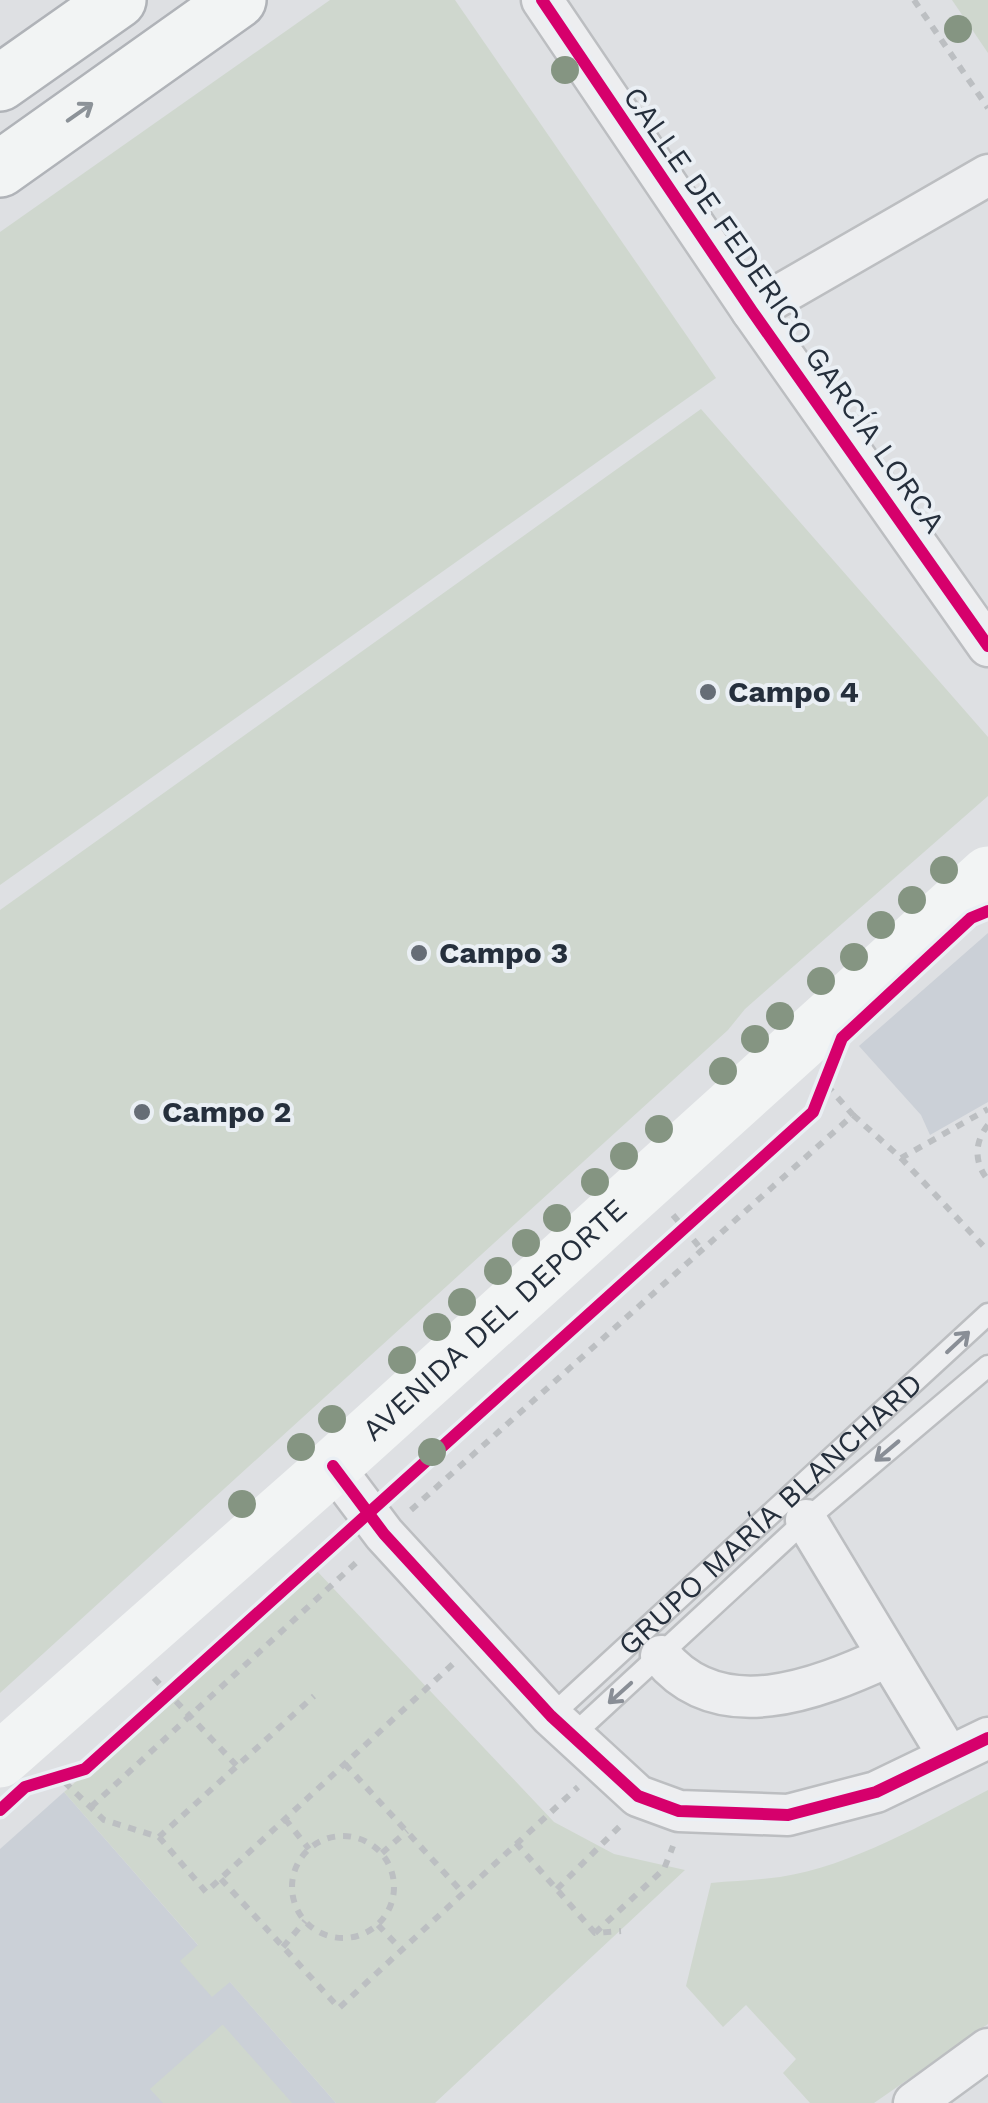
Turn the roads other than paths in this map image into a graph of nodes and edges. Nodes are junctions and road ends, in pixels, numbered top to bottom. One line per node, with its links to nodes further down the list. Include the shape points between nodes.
1 (118, 0): 4 (main road)
2 (238, 0): 5 (main road, one-way to 2)
3 (542, 0): 7 (street, CALLE DE FEDERICO GARCÍA LORCA)
4 (0, 83)
5 (0, 169)
6 (988, 176): 7 (street)
7 (752, 311): 8 (street, CALLE DE FEDERICO GARCÍA LORCA)
8 (988, 646)
9 (988, 874): 12 (main road, AVENIDA DEL DEPORTE, via 816,1074)
10 (988, 1314): 16 (lane, GRUPO MARÍA BLANCHARD, one-way to 10)
11 (988, 1366): 13 (lane, GRUPO MARÍA BLANCHARD, one-way to 13)
12 (333, 1466): 16 (street, via 384,1534); 19 (main road, AVENIDA DEL DEPORTE, via 126,1649)
13 (806, 1520): 14 (lane, GRUPO MARÍA BLANCHARD); 15 (street, GRUPO MARÍA BLANCHARD)
14 (662, 1656): 15 (street, GRUPO MARÍA BLANCHARD, via 677,1676 712,1694 757,1698 827,1685); 16 (lane, GRUPO MARÍA BLANCHARD, one-way to 16)
15 (887, 1657): 18 (street, GRUPO MARÍA BLANCHARD)
16 (561, 1726): 18 (street, via 647,1800 687,1811 788,1815 876,1792)
17 (988, 1738): 18 (street)
18 (948, 1756)
19 (39, 1766)
20 (988, 2050): 21 (street)
21 (914, 2103)

